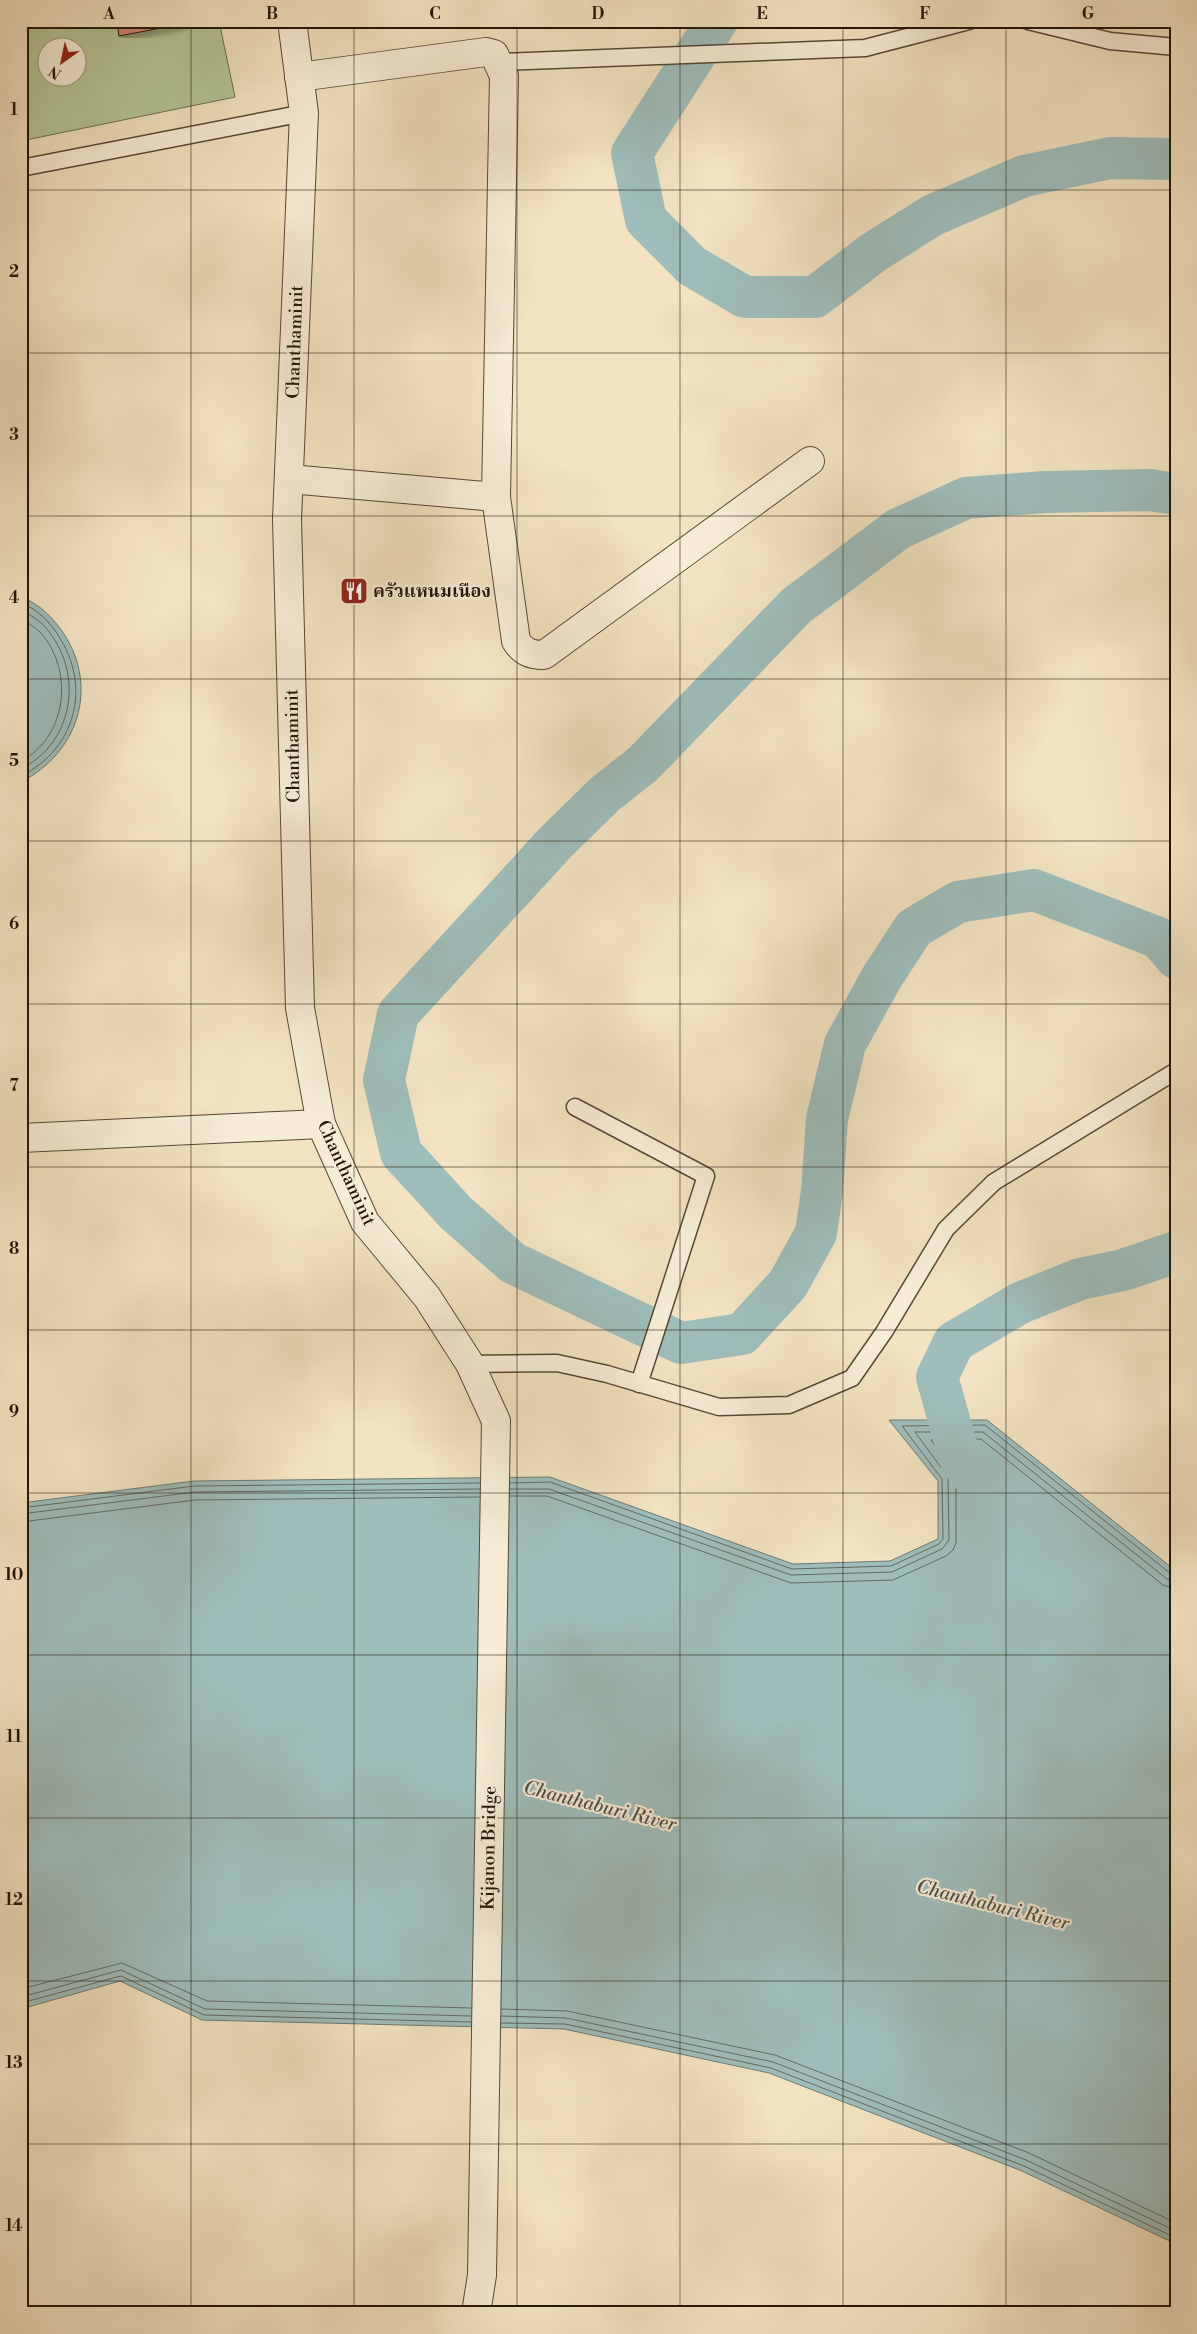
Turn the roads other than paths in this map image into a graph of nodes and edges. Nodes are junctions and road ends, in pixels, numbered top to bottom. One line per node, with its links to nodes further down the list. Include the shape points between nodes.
1 (292, 21): 6 (street, Chanthaminit)
2 (969, 21): 5 (lane, via 865,48)
3 (1028, 21): 4 (lane, via 1110,41)
4 (1176, 47)
5 (500, 62): 6 (street, via 494,54 486,52); 11 (street, via 504,76)
6 (299, 77): 7 (street, Chanthaminit)
7 (304, 113): 8 (lane); 10 (street, Chanthaminit)
8 (21, 168)
9 (810, 461): 11 (street, via 544,655 531,655 516,641)
10 (289, 479): 11 (street); 14 (street, Chanthaminit, via 287,518 300,1008)
11 (496, 497)
12 (1176, 1071): 17 (lane, via 994,1182 946,1229 884,1332 852,1378 789,1405 759,1406 719,1407)
13 (576, 1107): 17 (lane, via 706,1176)
14 (321, 1124): 15 (street); 16 (street, Chanthaminit, via 365,1222 427,1297)
15 (21, 1138)
16 (470, 1364): 17 (lane, via 557,1363); 18 (street, Chanthaminit)
17 (639, 1384)
18 (496, 1421): 19 (street, Kijanon Bridge, via 482,2275)
19 (476, 2313)

